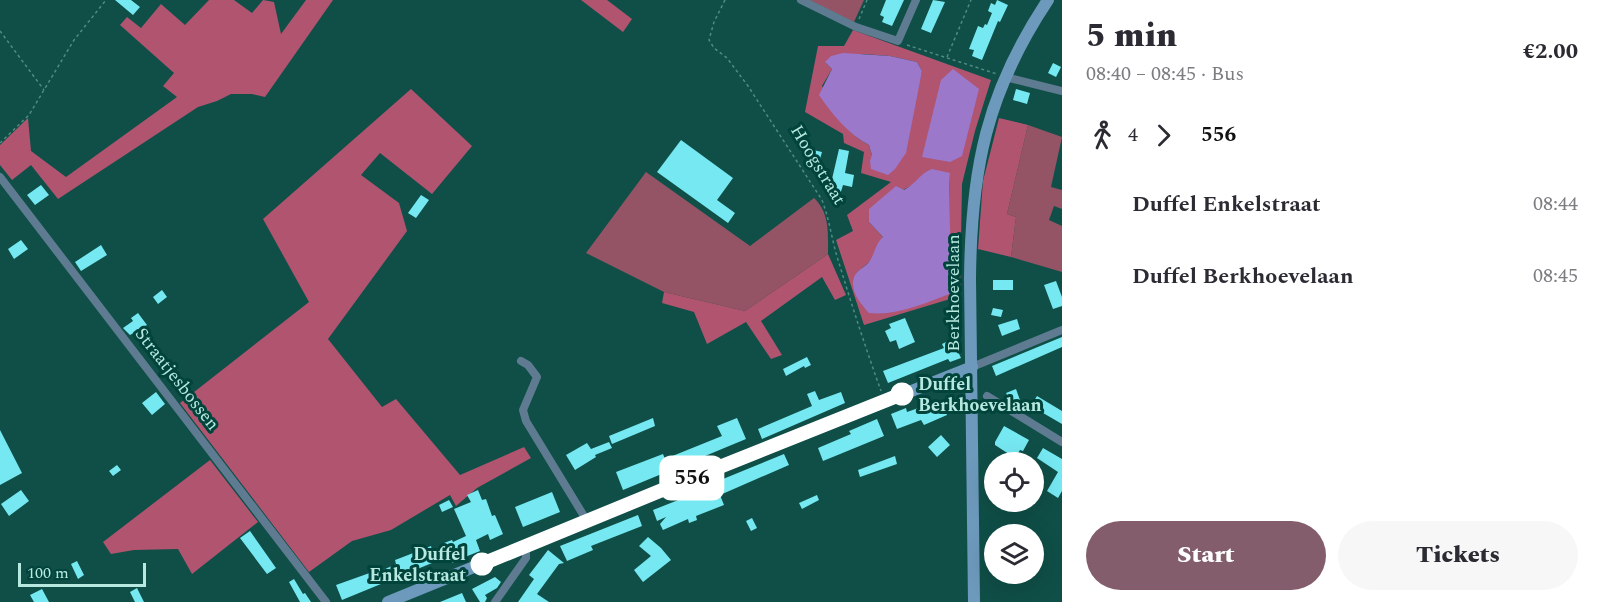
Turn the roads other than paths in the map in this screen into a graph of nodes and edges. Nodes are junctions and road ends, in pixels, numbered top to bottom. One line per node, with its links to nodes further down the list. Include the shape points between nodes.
1 (801, 0): 2 (street, via 856,27 898,41)
2 (916, 0)
3 (1048, 0): 4 (street, Berkhoevelaan)
4 (1005, 77): 5 (street); 9 (street, Berkhoevelaan, via 985,134 975,183 970,230)
5 (1062, 92)
6 (0, 177): 14 (street, Straatjesbossen)
7 (1062, 330): 9 (street)
8 (520, 361): 12 (street, via 537,377 523,410 526,421)
9 (972, 367): 12 (street); 17 (street, Berkhoevelaan)
10 (987, 396): 11 (street)
11 (1062, 442)
12 (586, 521): 13 (street)
13 (526, 546): 15 (street); 16 (street, via 526,558)
14 (326, 602)
15 (388, 602)
16 (495, 602)
17 (974, 602)

